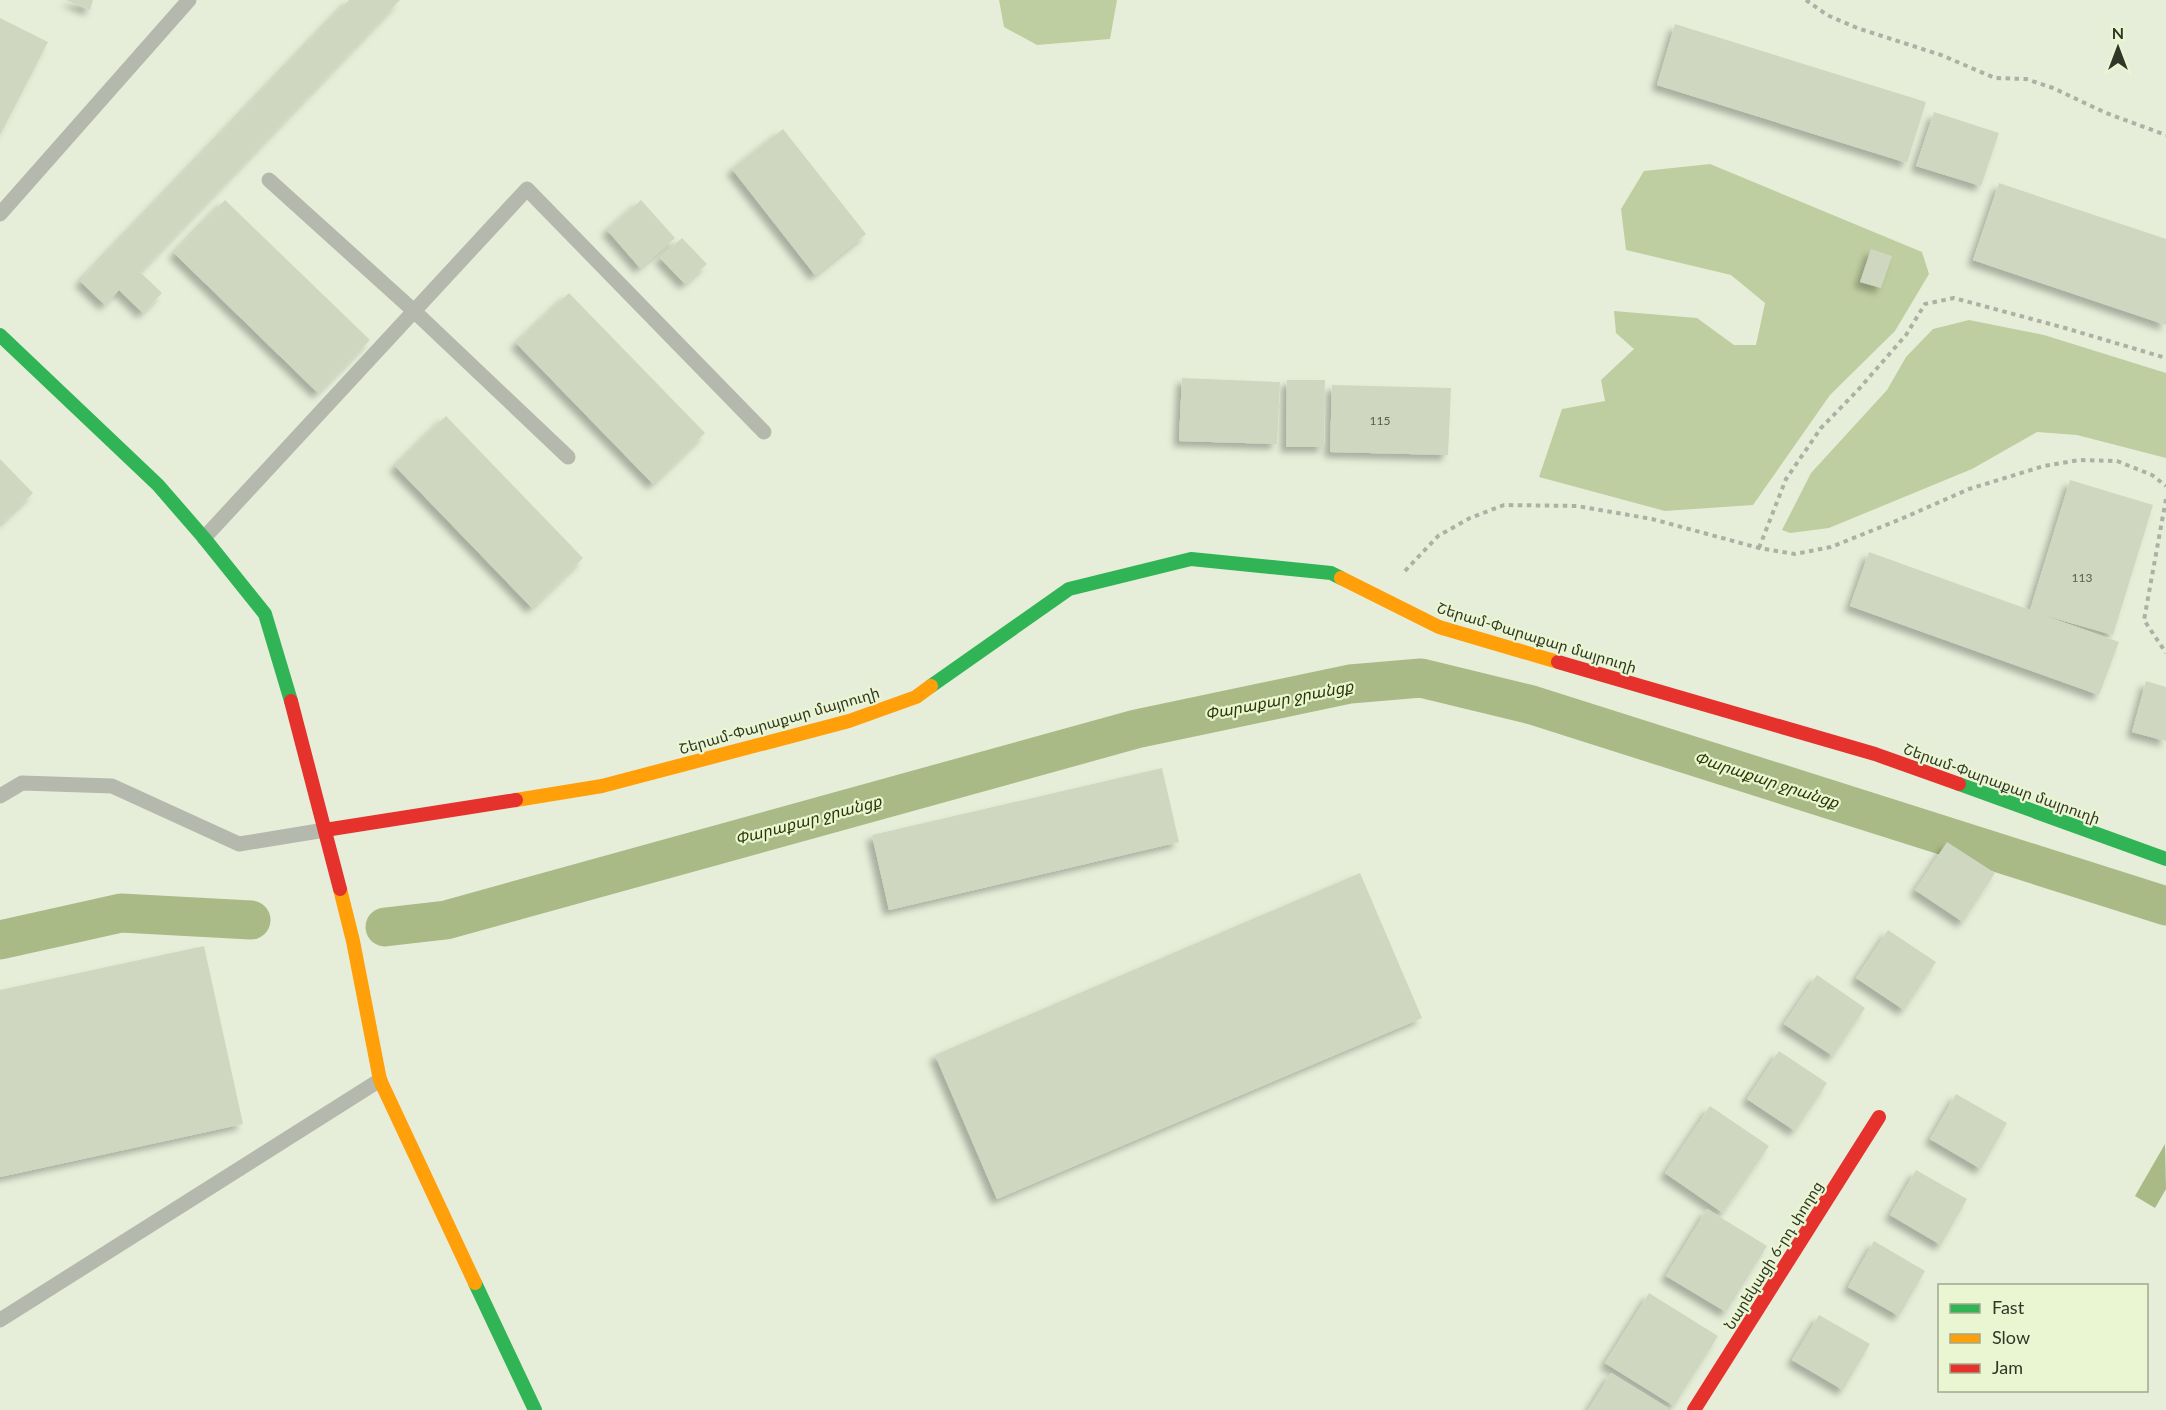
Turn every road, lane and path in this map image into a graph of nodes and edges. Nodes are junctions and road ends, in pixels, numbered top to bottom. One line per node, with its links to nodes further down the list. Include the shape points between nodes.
1 (189, 0): 5 (lane)
2 (1806, 0): 3 (path, via 1827,15 1857,28 1941,55 1995,78 2026,79 2053,88)
3 (2166, 135)
4 (268, 180): 6 (lane)
5 (0, 214)
6 (414, 310): 9 (lane, via 527,189); 10 (lane); 13 (lane)
7 (0, 335): 13 (street, via 158,486)
8 (2166, 358): 14 (path, via 1954,298 1925,304 1906,335 1821,428 1786,479)
9 (764, 432)
10 (568, 457)
11 (2166, 486): 14 (path, via 2152,475 2117,461 2079,460 2044,466 1969,489 1831,547 1795,554)
12 (2166, 499): 16 (path, via 2144,620)
13 (204, 538): 18 (street, via 265,614)
14 (1759, 548): 15 (path, via 1652,519 1577,506 1504,505 1438,536)
15 (1380, 598): 18 (street, Շերամ-Փարաքար մայրուղի, via 1331,573 1191,559 1069,589 916,697 849,721 602,786); 19 (street, Շերամ-Փարաքար մայրուղի, via 1439,627 1875,754)
16 (2166, 653)
17 (0, 796): 18 (lane, via 22,783 112,786 239,844)
18 (325, 830): 20 (street, via 353,941)
19 (2166, 860)
20 (380, 1080): 22 (lane); 23 (street)
21 (1879, 1117): 24 (street, Նարեկացի 6-րդ փողոց)
22 (0, 1320)
23 (535, 1410)
24 (1694, 1410)

